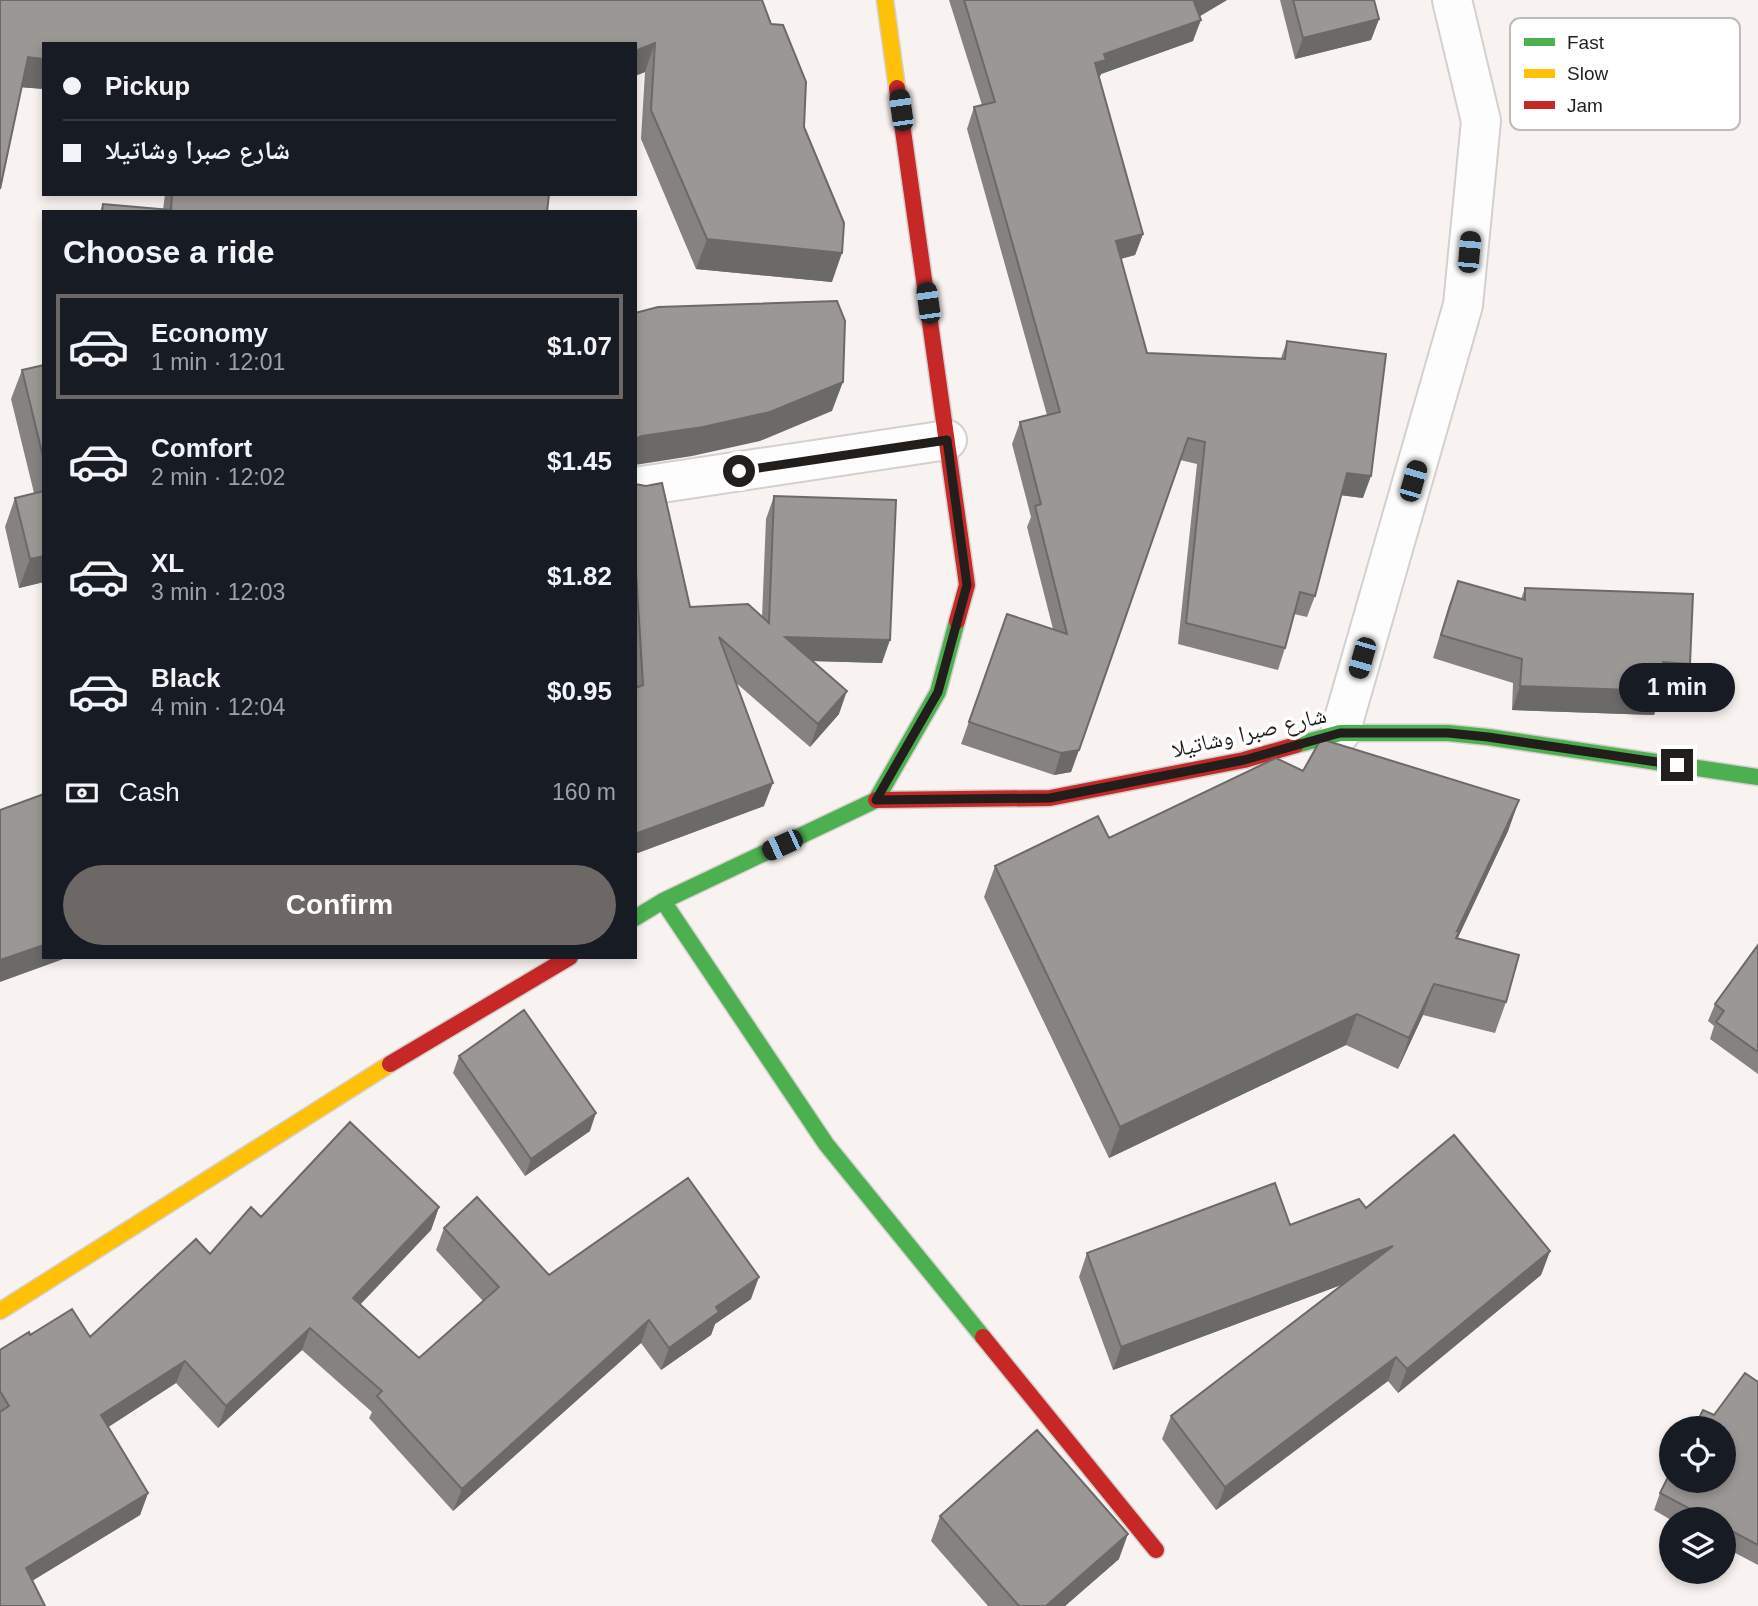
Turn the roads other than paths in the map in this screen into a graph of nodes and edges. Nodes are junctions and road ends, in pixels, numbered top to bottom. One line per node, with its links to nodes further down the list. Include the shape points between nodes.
1 (885, 0): 3 (street)
2 (1452, 0): 5 (street, via 1481,121 1464,305)
3 (947, 440): 4 (street); 7 (street, via 967,585 938,692)
4 (637, 486)
5 (1340, 733): 6 (street, شارع صبرا وشاتيلا, via 1488,737); 7 (street, شارع صبرا وشاتيلا, via 1244,760 1050,798)
6 (1758, 777)
7 (876, 800): 8 (street)
8 (663, 901): 9 (street); 12 (street, via 826,1144)
9 (637, 917)
10 (567, 959): 11 (street, via 405,1055)
11 (0, 1311)
12 (1156, 1550)

